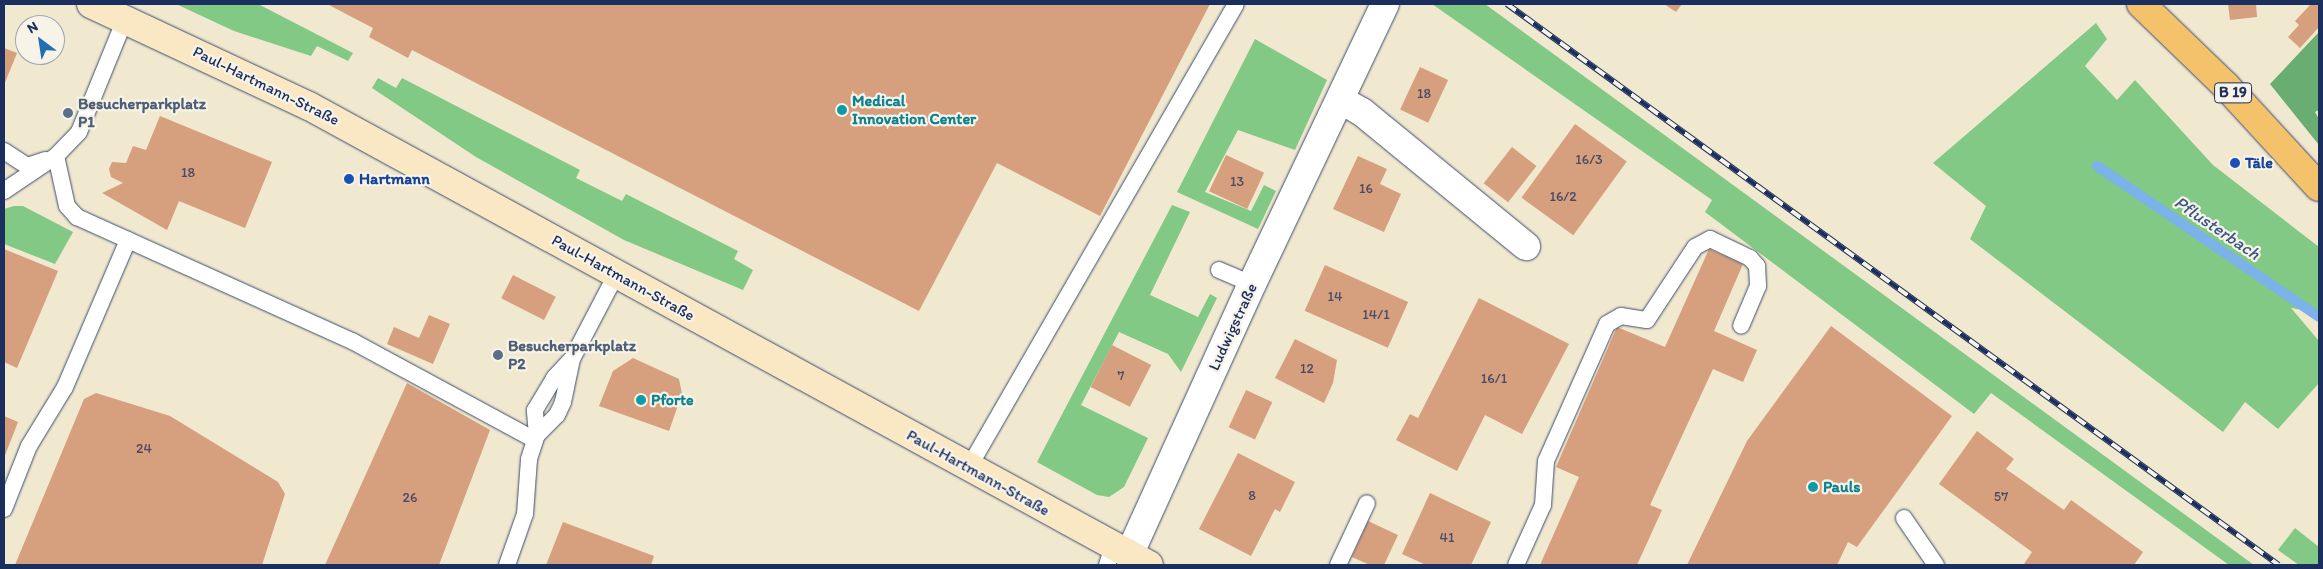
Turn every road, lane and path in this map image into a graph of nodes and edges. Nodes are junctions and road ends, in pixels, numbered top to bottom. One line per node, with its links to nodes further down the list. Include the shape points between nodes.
1 (91, 4): 5 (main road, Paul-Hartmann-Straße)
2 (1236, 4): 19 (lane)
3 (1385, 4): 6 (street, Ludwigstraße)
4 (2141, 4): 9 (main road, B 19, via 2226,86)
5 (125, 19): 8 (lane, via 79,132); 14 (main road, Paul-Hartmann-Straße, via 309,106)
6 (1341, 100): 12 (street, via 1362,112); 15 (street, Ludwigstraße)
7 (4, 151): 8 (lane, via 27,166)
8 (56, 156): 10 (lane); 11 (lane, via 71,213)
9 (2319, 187)
10 (4, 191)
11 (128, 240): 18 (lane, via 352,341); 21 (lane, via 65,388 29,446)
12 (1526, 246)
13 (1220, 270): 15 (lane)
14 (616, 275): 17 (lane); 19 (main road, Paul-Hartmann-Straße)
15 (1252, 284): 23 (street, Ludwigstraße)
16 (1740, 326): 26 (lane, via 1758,286 1756,266 1750,258 1710,239 1695,247 1647,320 1621,316 1607,324 1546,461 1543,504)
17 (572, 359): 18 (lane, via 557,415); 18 (lane, via 554,378 535,410)
18 (536, 437): 24 (lane, via 529,459 525,514)
19 (968, 467): 23 (main road, Paul-Hartmann-Straße)
20 (1367, 503): 25 (lane)
21 (4, 509)
22 (1904, 518): 27 (lane)
23 (1124, 558)
24 (507, 565)
25 (1338, 565)
26 (1516, 565)
27 (1936, 565)

